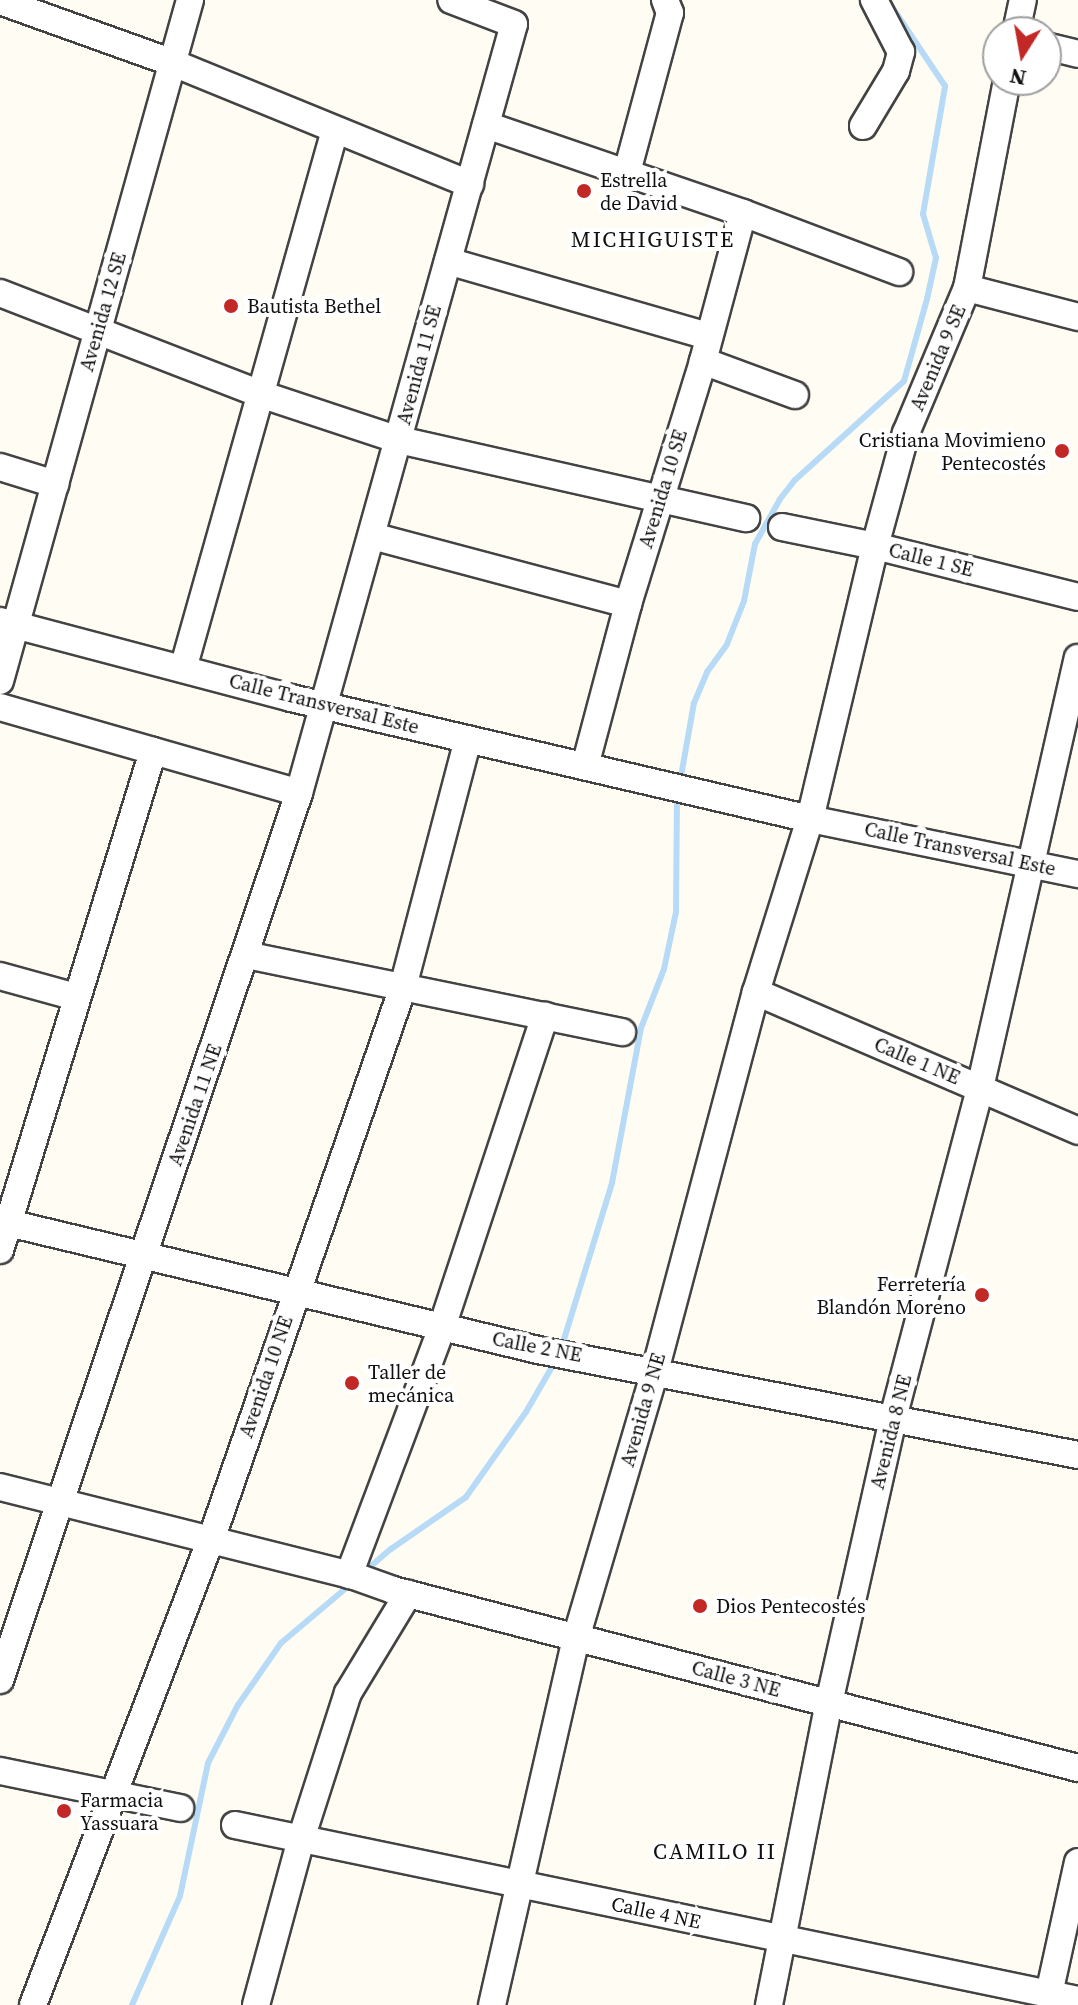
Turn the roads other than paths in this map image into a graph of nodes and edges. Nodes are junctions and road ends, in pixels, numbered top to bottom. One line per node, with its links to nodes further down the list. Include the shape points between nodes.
1 (190, 0): 6 (street, Avenida 12 SE)
2 (451, 0): 8 (street, Avenida 11 SE, via 514,24)
3 (665, 0): 11 (street, via 670,13)
4 (874, 0): 9 (street, via 901,52 896,71)
5 (2, 10): 6 (street)
6 (173, 63): 10 (street); 19 (street, Avenida 12 SE)
7 (1004, 96): 16 (street, Avenida 9 SE)
8 (486, 125): 11 (street); 12 (street, Avenida 11 SE)
9 (863, 126)
10 (335, 130): 12 (street); 21 (street)
11 (627, 172): 13 (street)
12 (470, 184): 14 (street, Avenida 11 SE)
13 (743, 213): 15 (street); 20 (street, Avenida 10 SE)
14 (448, 261): 20 (street); 23 (street, Avenida 11 SE)
15 (899, 272)
16 (967, 288): 18 (street); 30 (street, Avenida 9 SE, via 906,433)
17 (0, 293): 19 (street)
18 (1078, 317)
19 (98, 331): 21 (street); 25 (street, Avenida 12 SE)
20 (706, 349): 22 (street); 26 (street, Avenida 10 SE)
21 (263, 395): 23 (street); 35 (street)
22 (795, 395)
23 (399, 440): 26 (street); 29 (street, Avenida 11 SE)
24 (0, 467): 25 (street)
25 (55, 484): 33 (street, Avenida 12 SE)
26 (661, 497): 27 (street); 32 (street, Avenida 10 SE)
27 (746, 518)
28 (782, 527): 30 (street, Calle 1 SE)
29 (372, 536): 32 (street); 37 (street, Avenida 11 SE)
30 (875, 546): 31 (street, Calle 1 SE); 43 (street, Avenida 9 SE)
31 (1078, 597)
32 (628, 604): 41 (street, Avenida 10 SE)
33 (8, 623): 35 (street, Calle Transversal Este); 36 (street, Avenida 12 SE)
34 (1078, 658): 44 (street, Avenida 8 NE)
35 (183, 669): 37 (street, Calle Transversal Este)
36 (0, 681)
37 (325, 705): 39 (street, Calle Transversal Este); 42 (street, Avenida 11 NE)
38 (0, 707): 40 (street)
39 (468, 739): 41 (street, Calle Transversal Este); 48 (street, Avenida 10 NE)
40 (153, 751): 42 (street); 50 (street)
41 (585, 766): 43 (street, Calle Transversal Este)
42 (299, 793): 46 (street, Avenida 11 NE)
43 (810, 819): 44 (street, Calle Transversal Este); 49 (street, Avenida 9 NE)
44 (1030, 862): 45 (street, Calle Transversal Este); 53 (street, Avenida 8 NE)
45 (1078, 874)
46 (246, 955): 48 (street); 57 (street, Avenida 11 NE)
47 (0, 976): 50 (street)
48 (403, 987): 51 (street); 58 (street, Avenida 10 NE)
49 (756, 992): 53 (street, Calle 1 NE); 60 (street, Avenida 9 NE)
50 (76, 997): 55 (street)
51 (545, 1016): 52 (street); 59 (street)
52 (622, 1032)
53 (980, 1088): 54 (street, Calle 1 NE); 61 (street, Avenida 8 NE)
54 (1078, 1131)
55 (5, 1222): 56 (street); 57 (street, Calle 2 NE)
56 (0, 1250)
57 (144, 1256): 58 (street, Calle 2 NE); 64 (street, Avenida 11 NE)
58 (294, 1292): 59 (street, Calle 2 NE); 65 (street, Avenida 10 NE)
59 (442, 1327): 60 (street, Calle 2 NE); 66 (street)
60 (655, 1371): 61 (street, Calle 2 NE); 68 (street, Avenida 9 NE)
61 (893, 1418): 62 (street, Calle 2 NE); 70 (street, Avenida 8 NE)
62 (1078, 1455)
63 (0, 1487): 64 (street, Calle 3 NE)
64 (59, 1502): 65 (street, Calle 3 NE); 69 (street)
65 (211, 1540): 66 (street, Calle 3 NE); 73 (street, Avenida 10 NE)
66 (351, 1576): 67 (street, Calle 3 NE)
67 (400, 1592): 68 (street, Calle 3 NE); 76 (street, via 348,1693)
68 (576, 1638): 70 (street, Calle 3 NE); 78 (street, Avenida 9 NE)
69 (0, 1680)
70 (829, 1703): 71 (street, Calle 3 NE); 79 (street, Avenida 8 NE)
71 (1078, 1768)
72 (0, 1771): 73 (street)
73 (111, 1796): 74 (street); 82 (street, Avenida 10 NE)
74 (180, 1808)
75 (235, 1825): 76 (street, Calle 4 NE)
76 (301, 1839): 78 (street, Calle 4 NE); 83 (street)
77 (1078, 1862): 80 (street)
78 (521, 1885): 79 (street, Calle 4 NE); 84 (street, Avenida 9 NE)
79 (784, 1939): 80 (street, Calle 4 NE); 85 (street, Avenida 8 NE)
80 (1049, 1994): 81 (street, Calle 4 NE)
81 (1078, 2000)
82 (33, 2005)
83 (256, 2005)
84 (492, 2005)
85 (769, 2005)

